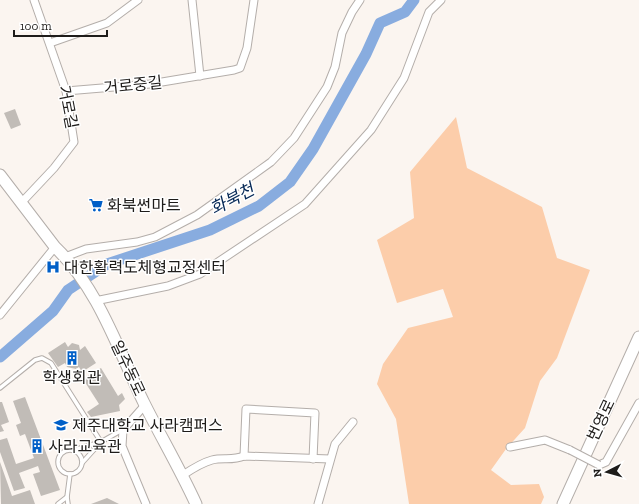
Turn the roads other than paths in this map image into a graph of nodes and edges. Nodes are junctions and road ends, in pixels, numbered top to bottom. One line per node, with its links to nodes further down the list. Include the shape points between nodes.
1 (34, 0): 7 (street, 거로길)
2 (138, 0): 7 (street, via 107,23)
3 (192, 0): 8 (street)
4 (254, 0): 8 (street, 거로중길, via 247,48 240,68)
5 (360, 0): 13 (street, via 342,33 335,67 327,87 294,138 271,162 198,215 155,237 86,249)
6 (441, 0): 14 (street, via 429,12 404,78 371,130 305,204 200,274 168,286)
7 (50, 43): 9 (street, 거로길)
8 (200, 76): 9 (street, 거로중길, via 150,84)
9 (66, 91): 11 (street, 거로길, via 74,142)
10 (0, 175): 11 (main road)
11 (22, 202): 12 (main road)
12 (55, 247): 13 (main road); 15 (street)
13 (65, 256): 14 (main road, 일주동로)
14 (94, 298): 19 (main road, 일주동로)
15 (0, 315)
16 (639, 337): 37 (main road, 번영로)
17 (0, 388): 22 (lane, via 35,360 42,358 51,363)
18 (639, 403): 23 (street, bridge, via 606,462 599,465 545,440)
19 (145, 404): 21 (street); 30 (main road, 일주동로)
20 (353, 422): 27 (street, via 334,444)
21 (123, 430): 22 (lane); 34 (street, via 122,446)
22 (101, 442): 24 (lane); 28 (lane)
23 (510, 447)
24 (74, 450): 28 (lane, via 80,455); 29 (lane, via 63,452 58,458 60,469)
25 (244, 456): 26 (street); 26 (street, via 246,409 315,413); 30 (street, via 235,460 213,460)
26 (313, 459): 27 (street)
27 (330, 459): 36 (street)
28 (82, 462): 29 (lane, via 80,469)
29 (70, 474): 31 (lane)
30 (183, 475): 35 (main road, 일주동로)
31 (67, 497): 32 (lane); 33 (lane)
32 (58, 504)
33 (68, 504)
34 (146, 504)
35 (196, 504)
36 (318, 504)
37 (563, 504)

